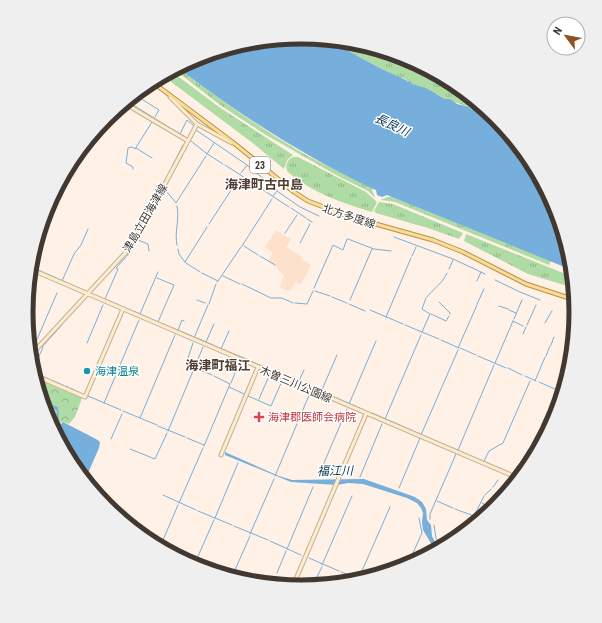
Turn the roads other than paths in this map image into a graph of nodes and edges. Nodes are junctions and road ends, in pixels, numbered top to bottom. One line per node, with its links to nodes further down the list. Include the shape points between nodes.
1 (157, 86): 2 (main road, 北方多度線 / 23)
2 (166, 93): 4 (main road); 6 (main road, 北方多度線 / 23)
3 (129, 106): 5 (main road)
4 (197, 124): 5 (main road, 津島立田海津線); 6 (main road)
5 (188, 141): 8 (main road, 津島立田海津線, via 131,245)
6 (235, 144): 9 (main road, 北方多度線 / 23, via 308,201 347,216 433,240 526,284)
7 (36, 272): 8 (main road, 木曽三川公園線)
8 (88, 294): 10 (main road, 木曽三川公園線); 11 (main road, 津島立田海津線)
9 (568, 298)
10 (123, 309): 12 (main road, 木曽三川公園線); 13 (main road, via 85,397)
11 (36, 350)
12 (258, 367): 14 (main road, 木曽三川公園線); 15 (main road)
13 (41, 378)
14 (366, 414): 16 (main road, 木曽三川公園線); 17 (main road)
15 (221, 455)
16 (513, 476)
17 (295, 580)

